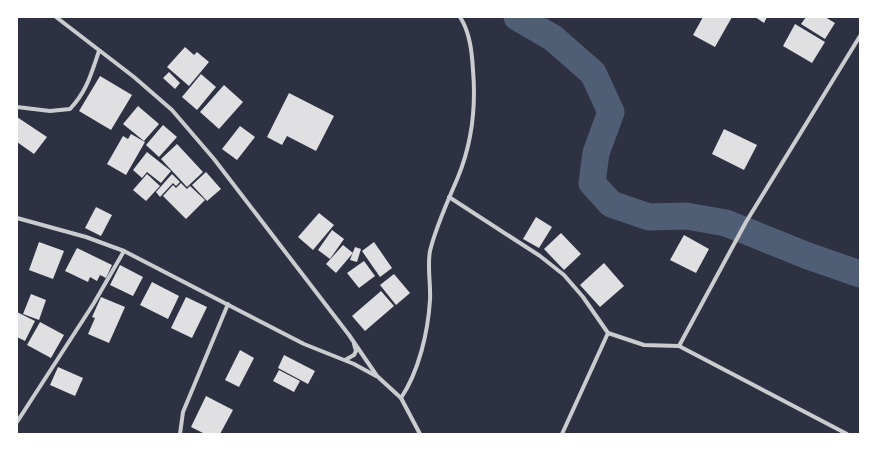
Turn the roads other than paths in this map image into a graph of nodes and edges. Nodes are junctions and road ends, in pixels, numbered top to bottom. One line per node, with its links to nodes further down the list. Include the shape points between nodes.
1 (56, 17): 4 (street)
2 (461, 18): 6 (street, via 472,50 474,83 471,134)
3 (860, 36): 12 (street, via 746,222)
4 (99, 51): 5 (street, via 81,98 70,109 50,111); 11 (street, via 172,110 214,159)
5 (17, 107)
6 (449, 197): 10 (street, via 540,256 564,275); 15 (street, via 430,252 430,299 426,331 413,374)
7 (17, 218): 8 (street, via 86,237)
8 (124, 251): 9 (street); 16 (street, via 94,303)
9 (228, 304): 13 (street, via 304,344); 17 (street, via 183,412)
10 (608, 333): 12 (street, via 644,345); 19 (street)
11 (354, 342): 13 (street, via 356,351); 14 (street)
12 (679, 346): 20 (street)
13 (345, 360): 14 (street)
14 (377, 376): 15 (street)
15 (401, 398): 18 (street)
16 (17, 422)
17 (180, 434)
18 (420, 434)
19 (562, 434)
20 (847, 434)

